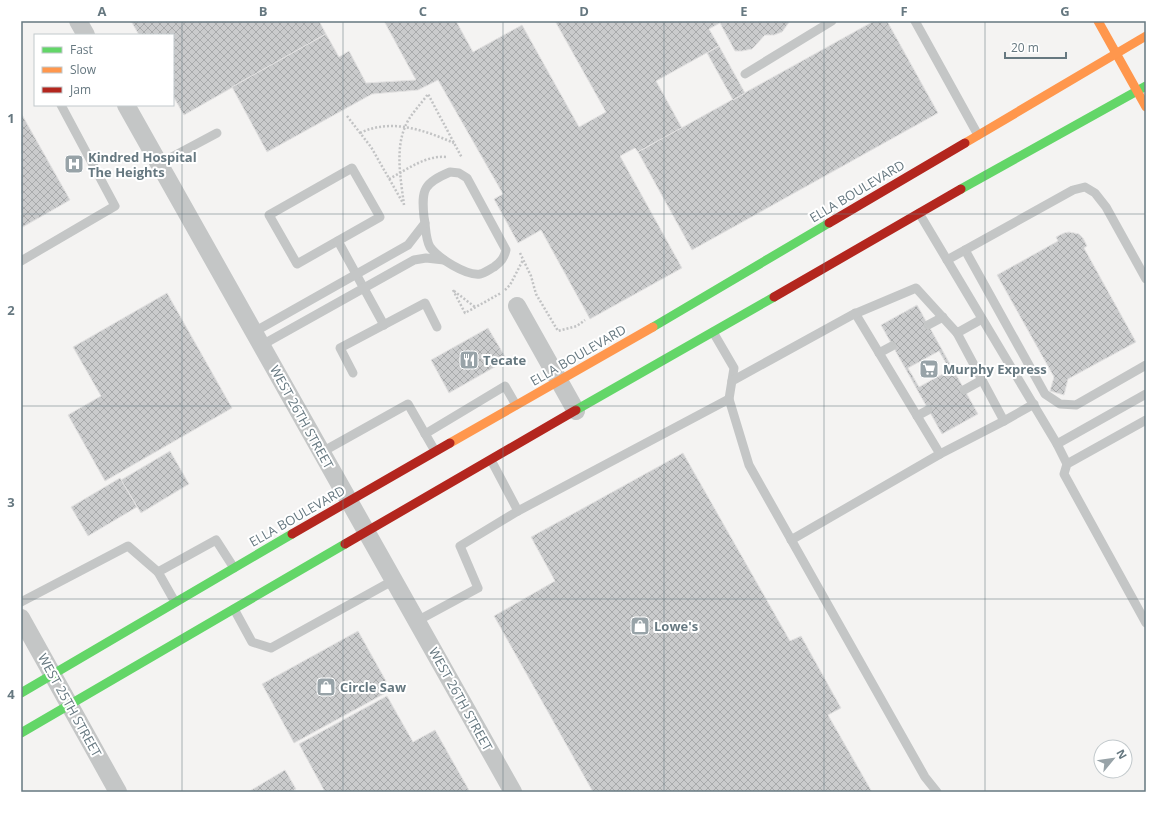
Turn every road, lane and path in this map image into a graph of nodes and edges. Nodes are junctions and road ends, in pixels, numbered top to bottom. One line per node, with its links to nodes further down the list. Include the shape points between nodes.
1 (78, 21): 5 (street)
2 (832, 21): 8 (lane)
3 (915, 21): 19 (lane)
4 (1098, 21): 7 (main road)
5 (85, 34)
6 (1146, 36): 7 (main road, ELLA BOULEVARD)
7 (1116, 53): 10 (main road); 19 (main road, ELLA BOULEVARD)
8 (745, 74)
9 (1146, 86): 10 (main road)
10 (1137, 91): 14 (main road); 25 (main road)
11 (428, 94): 16 (path)
12 (62, 106): 32 (lane, via 115,206)
13 (131, 107): 22 (street, WEST 26TH STREET)
14 (1146, 108)
15 (347, 116): 18 (path)
16 (405, 127): 18 (path, via 382,126); 20 (path, via 428,132); 23 (path, via 401,145)
17 (217, 133): 22 (lane)
18 (360, 133): 24 (path)
19 (978, 134): 52 (main road, ELLA BOULEVARD)
20 (455, 144)
21 (462, 158): 23 (path, via 439,156 418,162)
22 (159, 164): 46 (street, WEST 26TH STREET)
23 (401, 173): 24 (path); 24 (path, via 404,205)
24 (389, 178)
25 (919, 213): 31 (lane); 44 (main road)
26 (425, 223): 30 (lane, via 431,247); 30 (lane, via 422,198 426,187 438,177 450,172 459,173 467,178 506,250 500,263 482,274 468,272); 33 (lane, via 408,245)
27 (338, 241): 27 (lane, via 380,217 352,168 269,215 297,264); 33 (lane)
28 (965, 250): 31 (lane); 34 (lane, via 1073,190 1085,187 1096,194 1106,207); 49 (lane, via 1045,394 1060,404 1076,405)
29 (523, 259): 37 (path, via 505,290)
30 (445, 260): 35 (lane, via 414,260)
31 (947, 260): 40 (lane)
32 (21, 261)
33 (356, 274): 35 (lane); 46 (lane)
34 (1146, 279)
35 (364, 288): 41 (lane); 46 (lane)
36 (517, 306): 52 (street)
37 (475, 308): 37 (path, via 458,294 452,290 465,313)
38 (855, 313): 39 (lane, via 916,288); 48 (lane); 53 (lane)
39 (943, 317): 42 (lane); 45 (lane)
40 (982, 319): 45 (lane); 57 (lane)
41 (384, 325): 43 (lane, via 424,303); 50 (lane, via 340,348)
42 (928, 326)
43 (437, 327)
44 (713, 332): 53 (lane, via 734,368); 60 (main road)
45 (956, 333): 51 (lane)
46 (258, 339): 68 (street, WEST 26TH STREET)
47 (892, 346): 48 (lane)
48 (879, 353): 61 (lane)
49 (1146, 365)
50 (353, 373)
51 (982, 380): 54 (lane); 64 (lane)
52 (558, 381): 58 (main road, ELLA BOULEVARD); 60 (street)
53 (732, 381): 56 (lane)
54 (964, 390)
55 (1146, 394): 66 (lane)
56 (729, 399): 73 (lane); 75 (lane, via 748,465)
57 (1034, 404): 64 (lane); 66 (lane)
58 (516, 405): 63 (main road, ELLA BOULEVARD); 63 (lane, via 505,386)
59 (928, 410): 61 (lane)
60 (576, 411): 70 (main road)
61 (918, 416): 69 (lane)
62 (1146, 420): 71 (lane)
63 (467, 421): 65 (lane); 67 (main road, ELLA BOULEVARD)
64 (1004, 421): 69 (lane)
65 (425, 434): 67 (lane); 68 (lane, via 408,404)
66 (1057, 444): 71 (lane)
67 (435, 451): 72 (main road, ELLA BOULEVARD)
68 (322, 452): 72 (street, WEST 26TH STREET)
69 (940, 454): 75 (lane)
70 (491, 460): 73 (lane); 74 (main road)
71 (1067, 464): 84 (lane, via 1064,474)
72 (349, 500): 74 (street, WEST 26TH STREET); 76 (main road, ELLA BOULEVARD)
73 (518, 511): 83 (lane, via 460,546 478,588)
74 (367, 532): 78 (street, WEST 26TH STREET); 81 (main road)
75 (791, 540): 91 (lane, via 921,770)
76 (234, 568): 77 (lane, via 216,540); 80 (main road, ELLA BOULEVARD)
77 (158, 572): 79 (lane, via 128,546); 80 (lane)
78 (394, 580): 81 (lane, via 271,648 252,642); 83 (street, WEST 26TH STREET)
79 (21, 602)
80 (175, 602): 85 (main road, ELLA BOULEVARD)
81 (234, 609): 87 (main road)
82 (21, 618): 85 (street, WEST 25TH STREET)
83 (417, 621): 90 (street, WEST 26TH STREET)
84 (1146, 623)
85 (53, 675): 86 (main road, ELLA BOULEVARD); 87 (street, WEST 25TH STREET)
86 (21, 693)
87 (70, 705): 88 (main road); 89 (street, WEST 25TH STREET)
88 (21, 733)
89 (118, 792)
90 (513, 792)
91 (937, 792)

